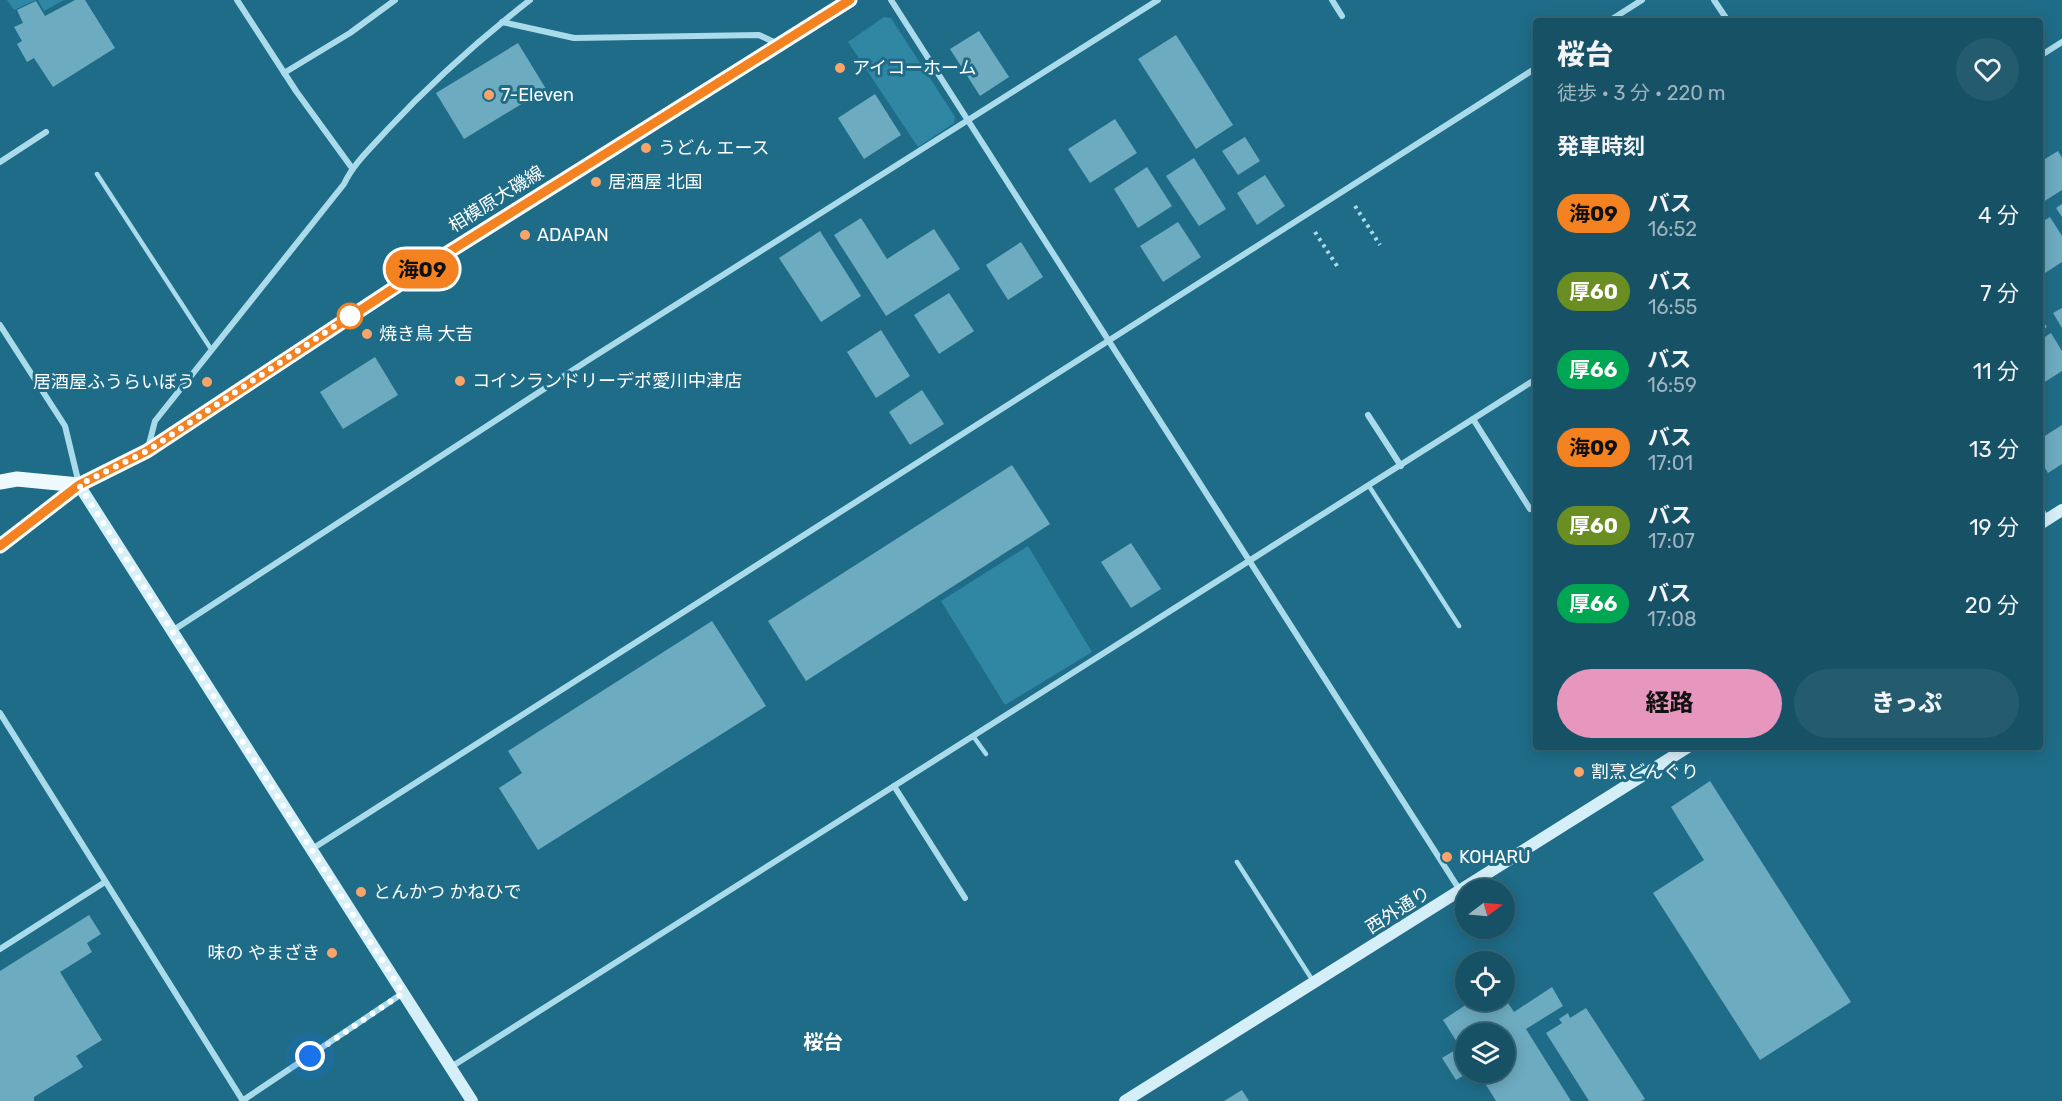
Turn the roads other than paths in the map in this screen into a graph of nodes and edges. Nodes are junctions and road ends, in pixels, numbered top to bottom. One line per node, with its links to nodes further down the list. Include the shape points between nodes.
1 (237, 0): 18 (street)
2 (395, 0): 18 (street)
3 (530, 0): 13 (street)
4 (850, 0): 15 (main road, 相模原大磯線)
5 (891, 0): 19 (street)
6 (1158, 0): 19 (street)
7 (1332, 0): 10 (street)
8 (1642, 0): 11 (street)
9 (1714, 0): 12 (street)
10 (1342, 16)
11 (1614, 18)
12 (1726, 18)
13 (502, 22): 15 (street, via 574,38 759,35); 22 (street, via 450,67)
14 (2062, 42): 16 (street)
15 (779, 44): 30 (main road, 相模原大磯線, via 444,255)
16 (2043, 54)
17 (1533, 70): 25 (street)
18 (284, 73): 22 (street)
19 (969, 121): 25 (street); 41 (street, via 590,359)
20 (46, 132): 21 (street)
21 (0, 162)
22 (352, 168): 26 (street, via 337,194)
23 (97, 174): 26 (lane)
24 (0, 325): 33 (street, via 65,426)
25 (1109, 340): 39 (street); 47 (street)
26 (211, 349): 30 (street, via 155,421)
27 (1533, 381): 29 (street)
28 (1368, 416): 31 (street)
29 (1473, 419): 31 (street); 35 (street)
30 (147, 451): 33 (main road, 相模原大磯線)
31 (1401, 466): 34 (street)
32 (0, 482): 33 (main road, via 17,478)
33 (79, 485): 38 (main road, 相模原大磯線); 41 (street)
34 (1370, 486): 39 (street); 40 (lane)
35 (1530, 508)
36 (2062, 510): 37 (street)
37 (2044, 521)
38 (0, 546)
39 (1251, 561): 43 (street); 51 (street)
40 (1459, 626)
41 (172, 631): 47 (street)
42 (0, 712): 50 (street)
43 (973, 736): 45 (lane); 46 (street)
44 (1683, 750): 49 (street, 西外通り)
45 (986, 754)
46 (894, 786): 53 (street); 57 (street)
47 (311, 849): 56 (street)
48 (1237, 862): 55 (lane)
49 (1481, 879)
50 (105, 882): 54 (street); 59 (street)
51 (1455, 883)
52 (1455, 896): 55 (street, 西外通り)
53 (965, 898)
54 (0, 949)
55 (1314, 983): 62 (street, 西外通り)
56 (403, 993): 57 (street); 58 (street)
57 (451, 1067): 61 (street)
58 (255, 1094): 59 (street); 60 (street)
59 (242, 1101)
60 (260, 1101)
61 (472, 1101)
62 (1125, 1101)

